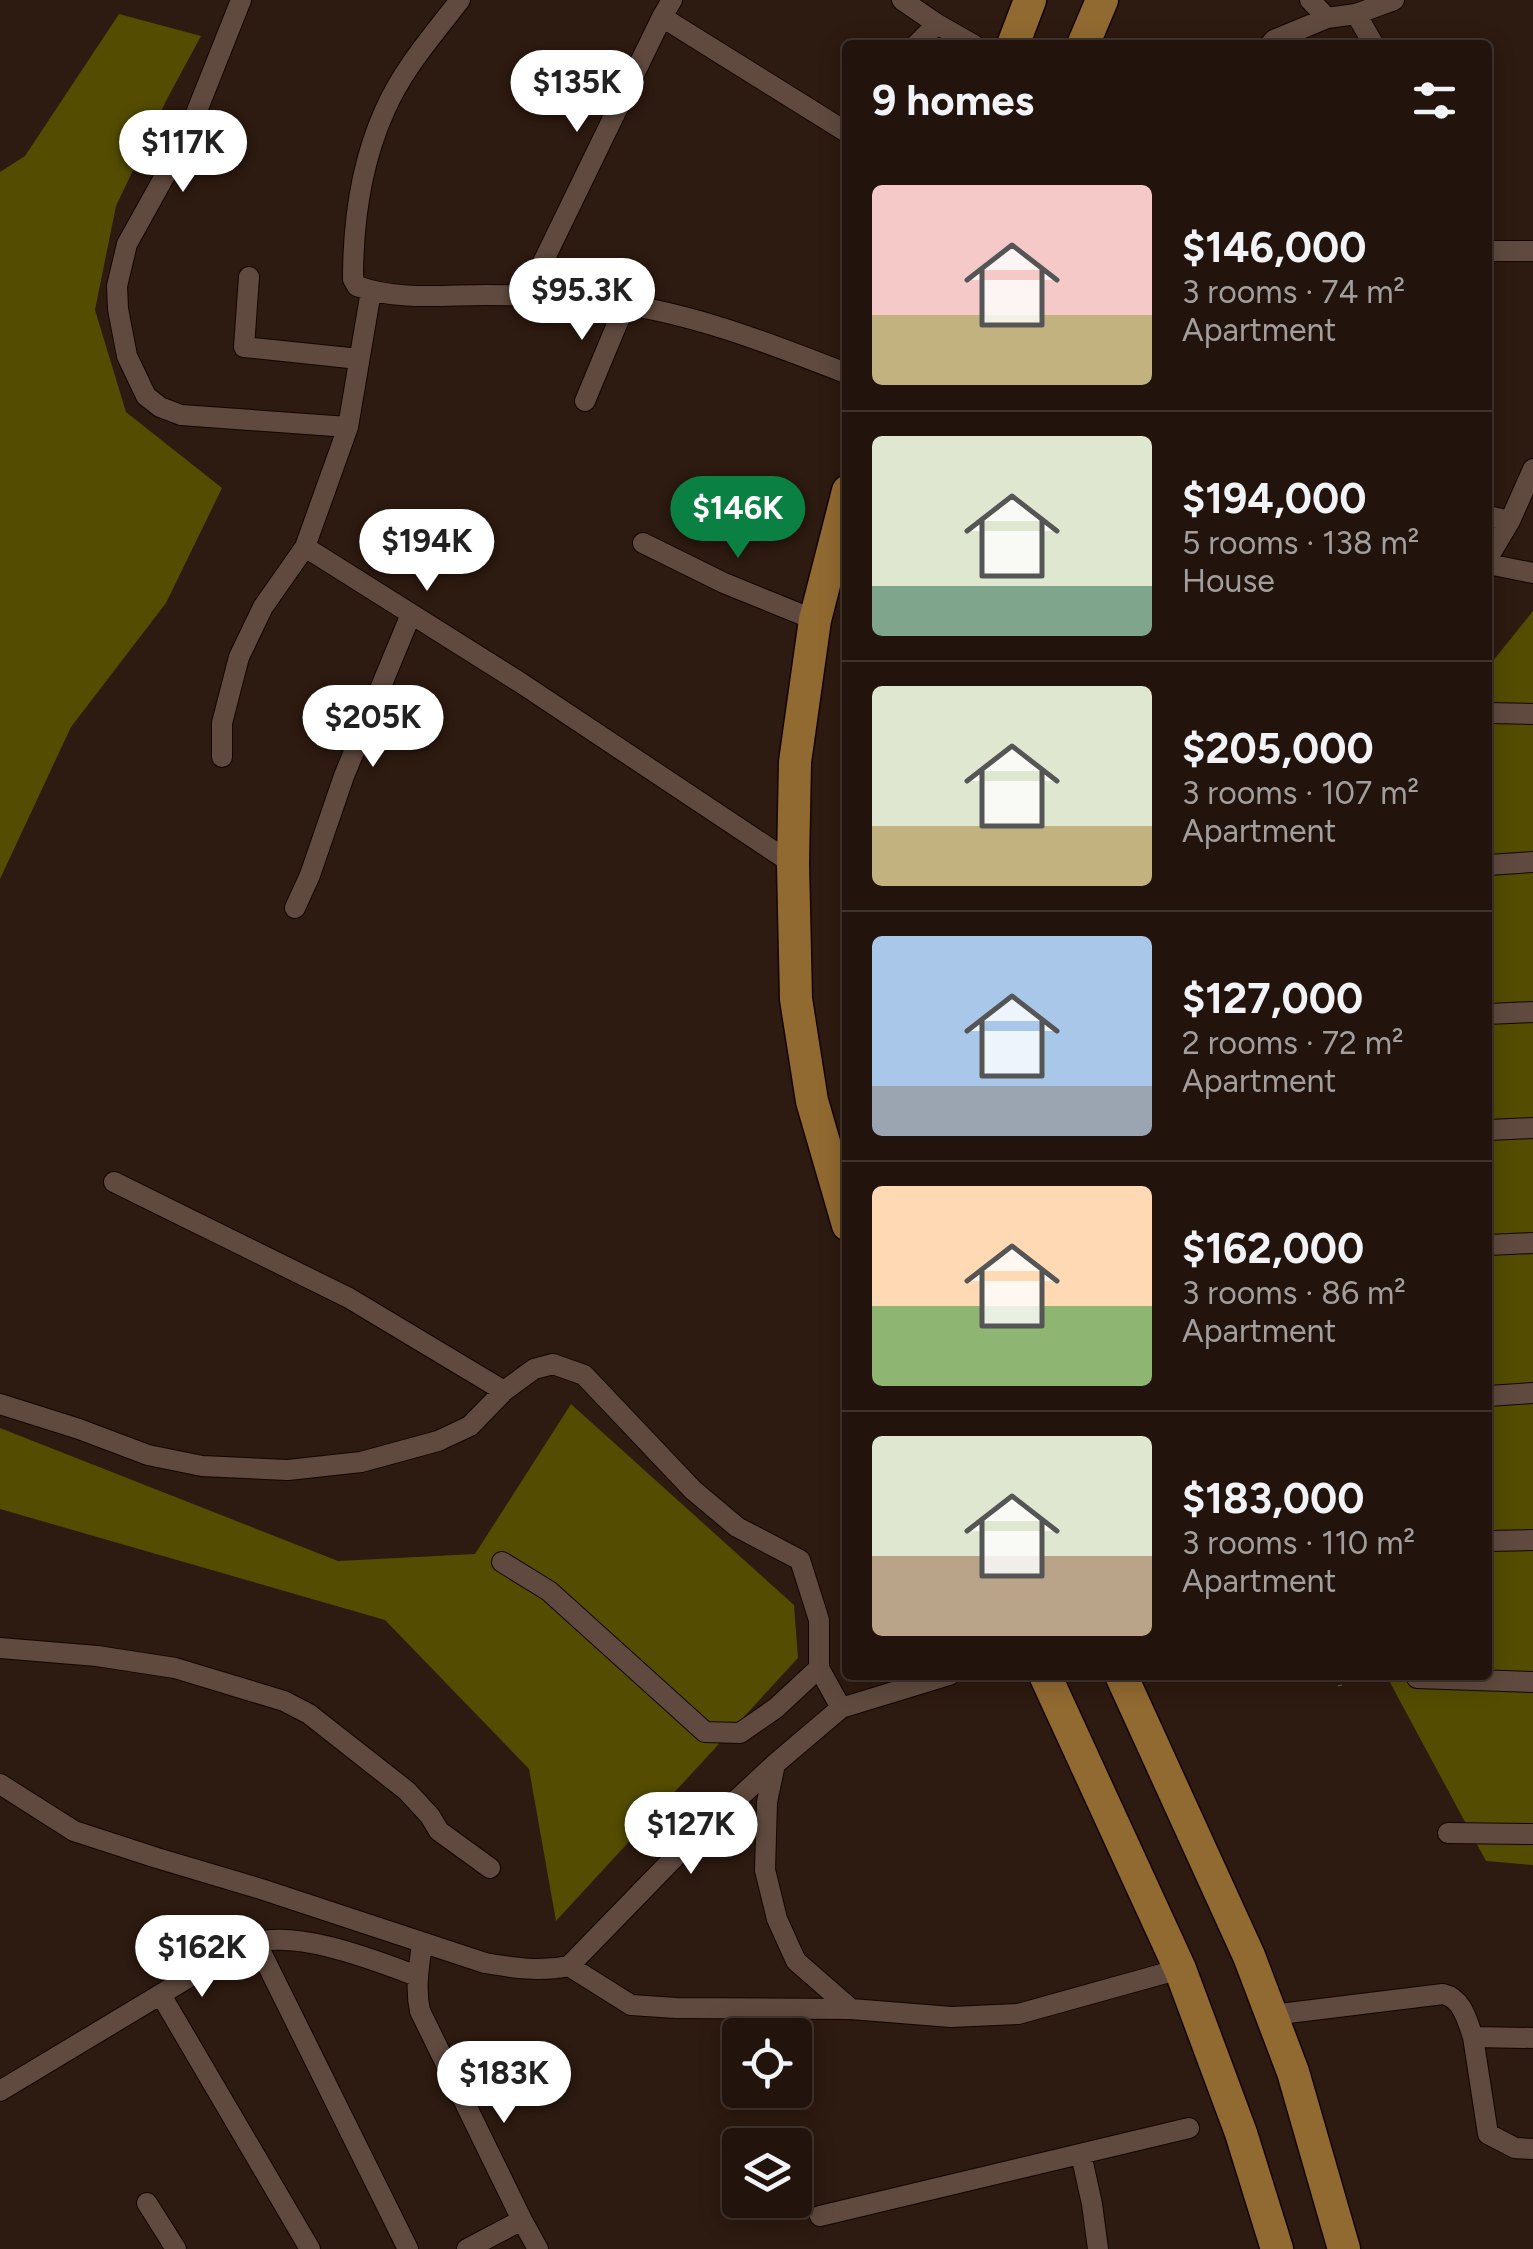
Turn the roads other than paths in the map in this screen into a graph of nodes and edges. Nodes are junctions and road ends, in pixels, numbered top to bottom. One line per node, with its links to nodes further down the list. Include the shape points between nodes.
1 (240, 0): 28 (street, via 188,136 126,244 116,286 126,356 146,396 181,414)
2 (460, 0): 22 (street, via 385,109 365,167 353,279)
3 (902, 0): 11 (street)
4 (1030, 0): 14 (main road)
5 (1102, 0): 15 (main road)
6 (1310, 0): 10 (street)
7 (1394, 0): 9 (street)
8 (667, 8): 18 (street); 23 (street)
9 (1356, 14): 10 (street); 17 (street)
10 (1327, 18): 16 (street)
11 (937, 24): 12 (street); 13 (street)
12 (921, 40)
13 (965, 40)
14 (1015, 40)
15 (1084, 40)
16 (1274, 40)
17 (1371, 40)
18 (842, 125)
19 (1492, 251): 20 (street)
20 (1533, 252)
21 (248, 277): 25 (street, via 244,347)
22 (370, 290): 23 (street); 25 (street)
23 (527, 295): 24 (street)
24 (625, 305): 26 (street, via 755,338); 27 (street)
25 (359, 359): 28 (street)
26 (842, 372)
27 (585, 401)
28 (348, 428): 34 (street)
29 (1533, 468): 32 (street)
30 (842, 514): 39 (main road)
31 (1492, 517): 32 (street)
32 (1510, 521): 35 (street)
33 (643, 543): 39 (street)
34 (305, 546): 38 (street); 42 (street, via 263,606 239,657 222,723)
35 (1492, 554)
36 (1492, 562): 37 (street)
37 (1533, 572)
38 (411, 614): 44 (street); 46 (street)
39 (814, 620): 44 (main road, via 796,762)
40 (1492, 713): 41 (street)
41 (1533, 714)
42 (222, 757)
43 (1533, 862): 45 (street)
44 (793, 864): 52 (main road, via 796,998 812,1102)
45 (1492, 865)
46 (295, 908)
47 (1533, 1012): 48 (street)
48 (1492, 1014)
49 (1533, 1128): 50 (street)
50 (1492, 1130)
51 (114, 1182): 55 (street, via 348,1298)
52 (842, 1204)
53 (1533, 1242): 54 (street)
54 (1492, 1246)
55 (504, 1391): 58 (street, via 470,1426 438,1441 362,1462 288,1470 202,1466 148,1455); 63 (street, via 534,1368 553,1364 584,1376 738,1528 800,1560 819,1620)
56 (1533, 1393): 57 (street)
57 (1492, 1396)
58 (0, 1404)
59 (1533, 1540): 60 (street)
60 (1492, 1541)
61 (502, 1562): 63 (street, via 549,1591 705,1732 740,1734)
62 (0, 1648): 74 (street, via 175,1668 284,1701 407,1790 440,1831)
63 (819, 1668): 69 (street)
64 (933, 1680): 69 (street)
65 (1047, 1680): 78 (main road)
66 (1123, 1680): 82 (main road)
67 (1475, 1680): 68 (street)
68 (1533, 1682)
69 (841, 1708): 70 (street)
70 (775, 1764): 77 (street); 81 (street, via 766,1802 765,1870 777,1919 796,1961)
71 (0, 1784): 76 (street, via 74,1830)
72 (1448, 1833): 73 (street)
73 (1533, 1834)
74 (490, 1868)
75 (256, 1942): 79 (street, via 287,1940 354,1953); 80 (street); 94 (street)
76 (422, 1944): 77 (street, via 520,1970); 79 (street)
77 (569, 1966): 81 (street, via 631,2004)
78 (1180, 1970): 81 (street, via 1018,2014); 98 (main road)
79 (417, 1976): 91 (street, via 420,2011)
80 (162, 1995): 85 (street); 93 (street)
81 (850, 2009)
82 (1272, 2015): 83 (street, via 1442,1994 1458,2001); 99 (main road)
83 (1473, 2038): 84 (street); 87 (street, via 1488,2134)
84 (1533, 2038)
85 (0, 2091)
86 (1189, 2128): 88 (street)
87 (1533, 2149)
88 (1081, 2154): 90 (street); 97 (street)
89 (147, 2202): 92 (street)
90 (820, 2216)
91 (522, 2220): 95 (street); 96 (street)
92 (176, 2249)
93 (310, 2249)
94 (408, 2249)
95 (466, 2249)
96 (538, 2249)
97 (1098, 2249)
98 (1277, 2249)
99 (1344, 2249)

